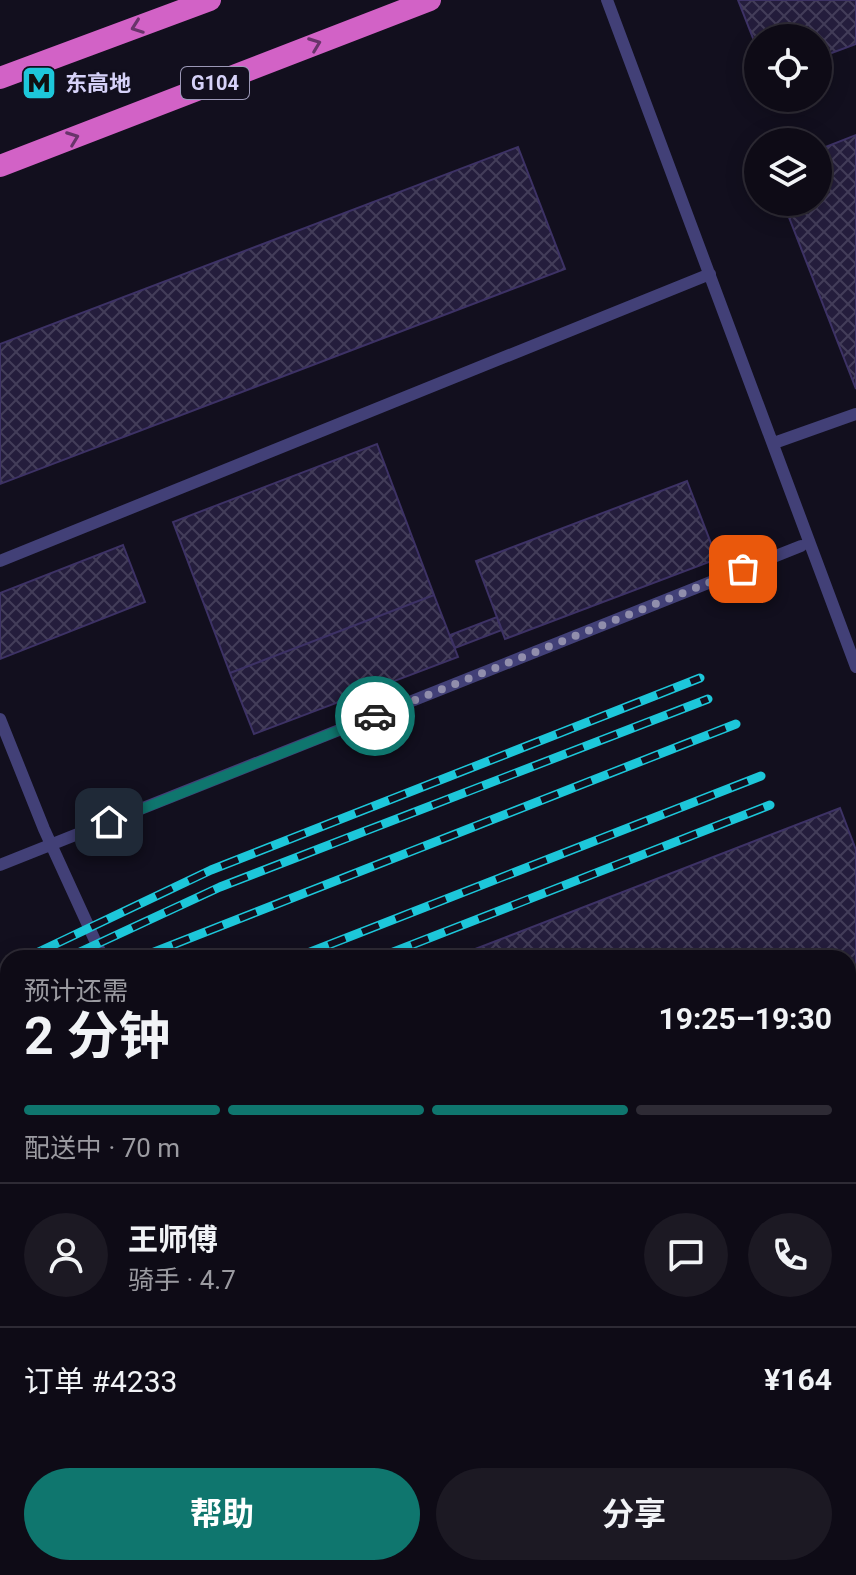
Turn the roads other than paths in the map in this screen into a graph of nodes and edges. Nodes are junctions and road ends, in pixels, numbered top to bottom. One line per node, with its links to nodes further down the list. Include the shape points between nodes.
1 (210, 0): 4 (highway, one-way to 4)
2 (430, 0): 5 (highway, G104, one-way to 2)
3 (607, 0): 6 (lane)
4 (0, 78)
5 (0, 166)
6 (710, 274): 8 (lane); 10 (lane)
7 (856, 414): 8 (lane)
8 (774, 443): 11 (lane)
9 (801, 546): 13 (lane)
10 (0, 561)
11 (856, 667)
12 (0, 719): 13 (lane)
13 (52, 845): 14 (lane); 15 (lane)
14 (0, 865)
15 (99, 950)

